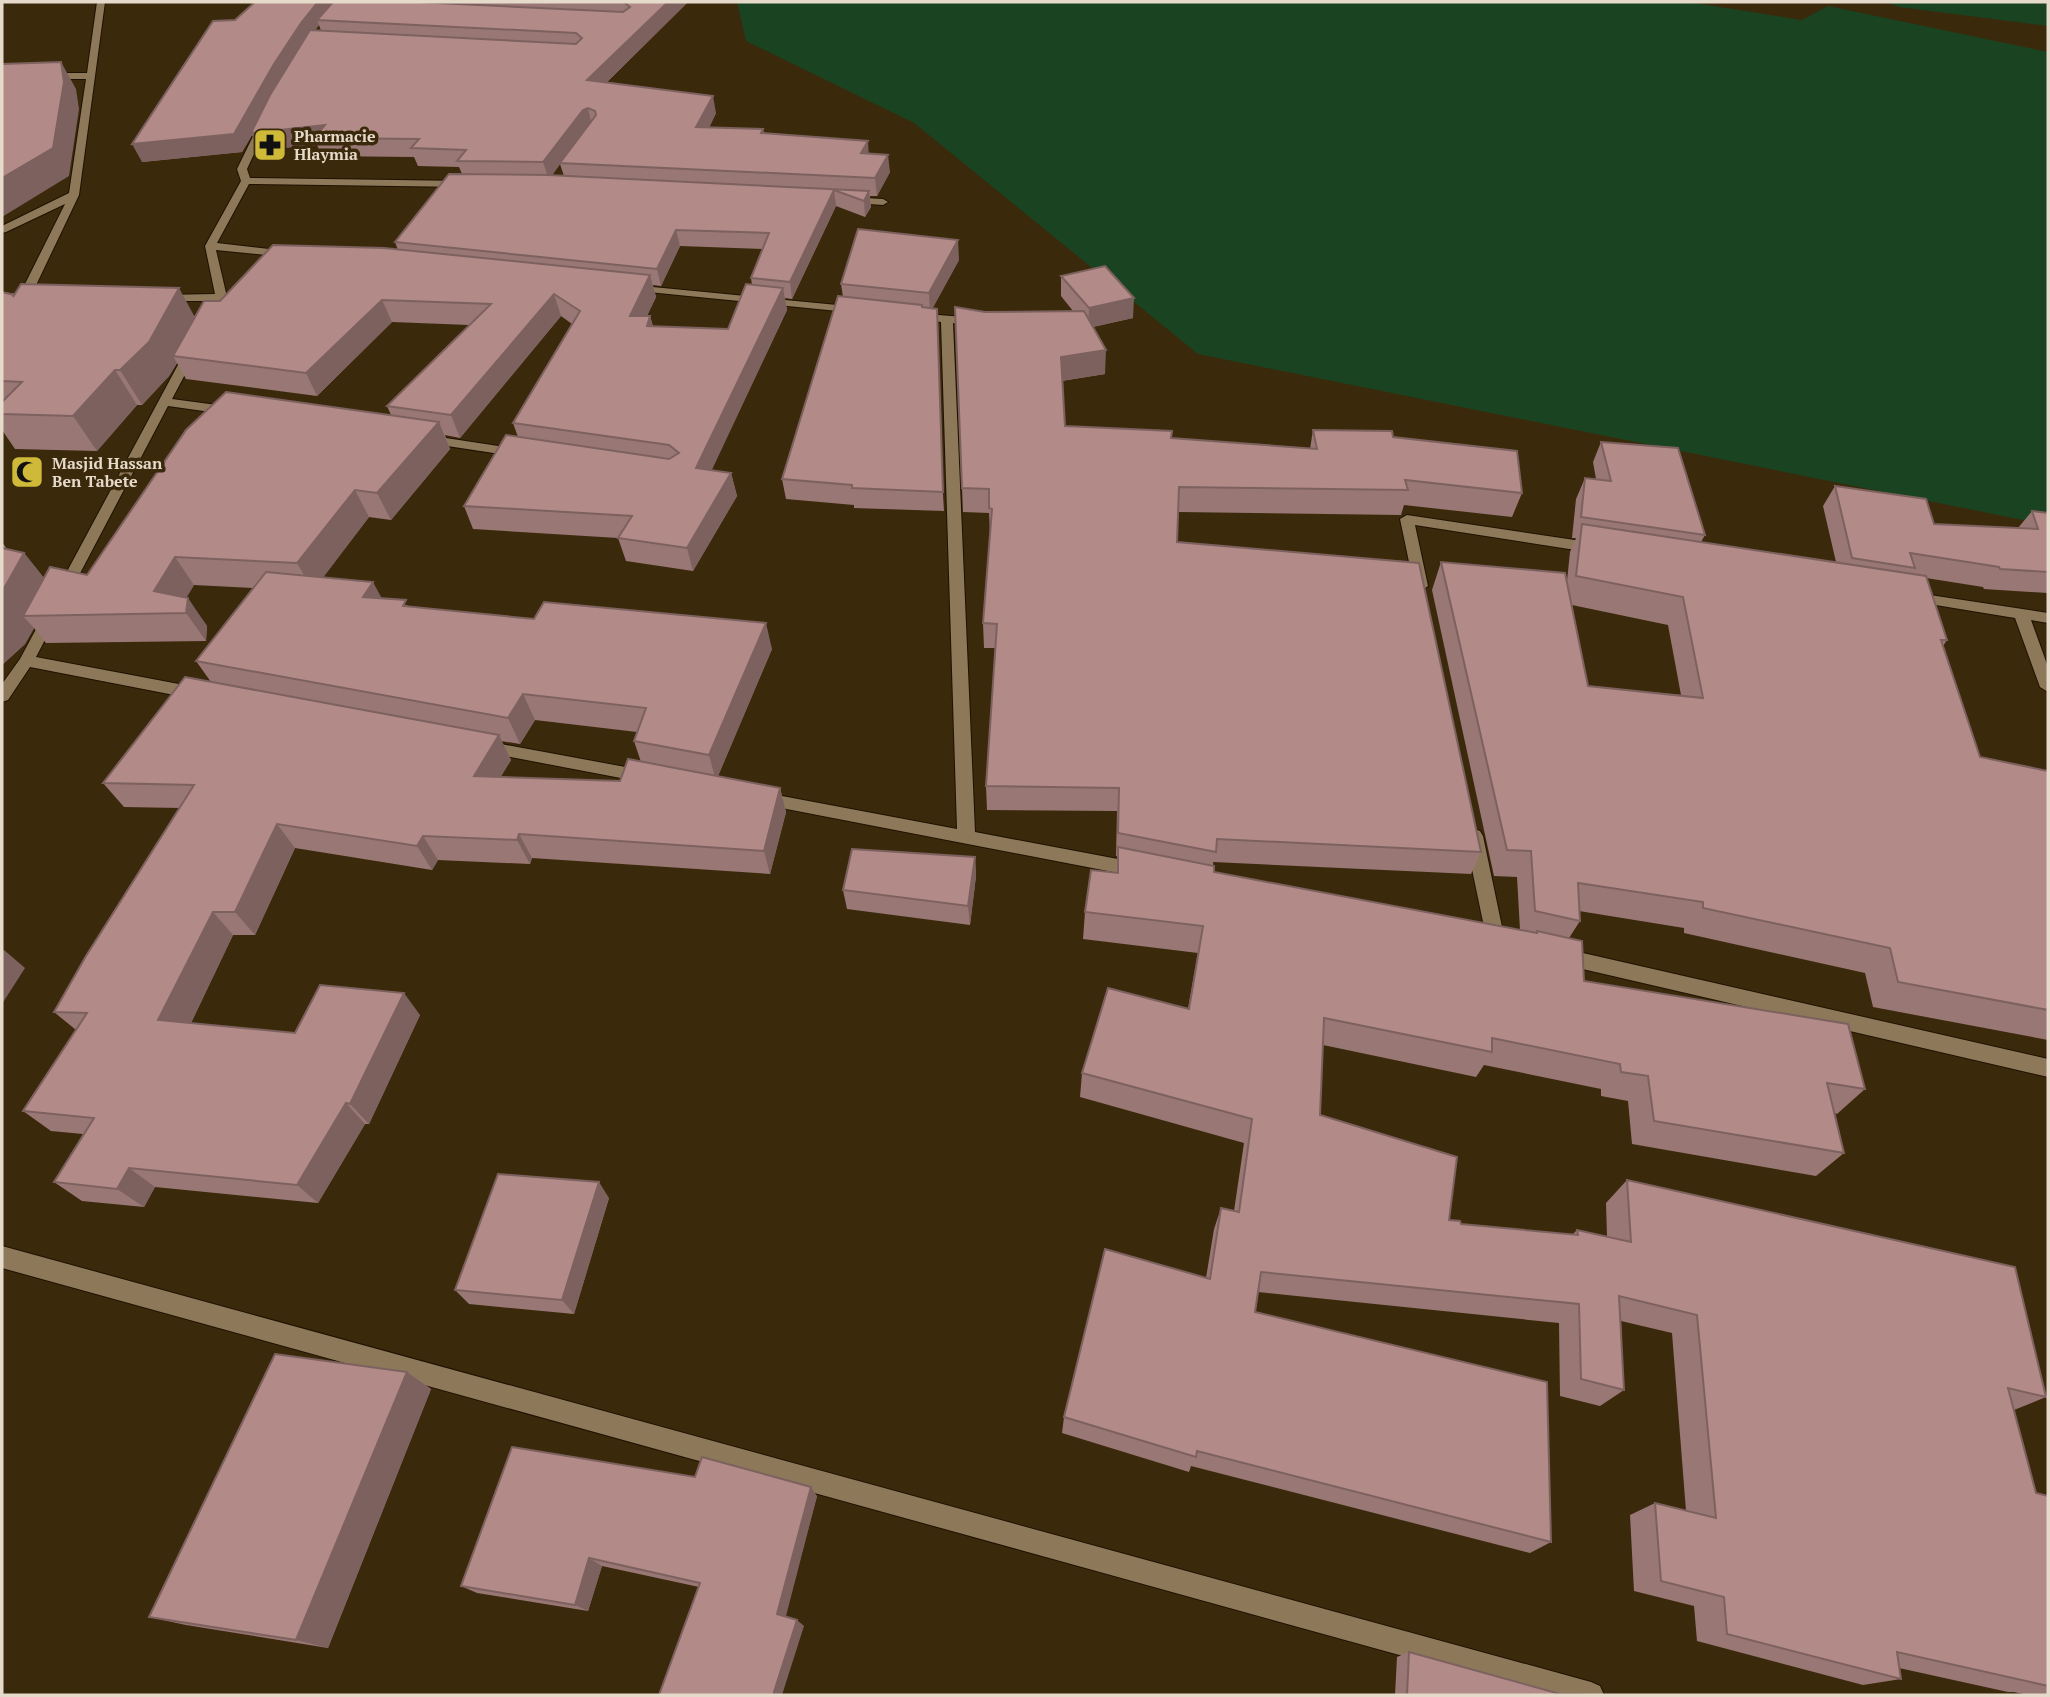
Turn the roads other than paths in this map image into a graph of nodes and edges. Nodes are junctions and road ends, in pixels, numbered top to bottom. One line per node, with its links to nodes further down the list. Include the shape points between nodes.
1 (101, 2): 3 (street)
2 (2, 76): 3 (street)
3 (90, 76): 7 (street)
4 (270, 111): 5 (street, via 242,169)
5 (246, 181): 6 (street); 11 (street)
6 (484, 185)
7 (74, 195): 10 (street); 17 (street)
8 (828, 199): 9 (street)
9 (883, 202)
10 (2, 230)
11 (210, 246): 12 (street); 14 (street)
12 (294, 255)
13 (613, 286): 19 (street)
14 (221, 297): 15 (street); 24 (street)
15 (141, 299)
16 (2, 301): 17 (street)
17 (22, 302): 18 (street); 21 (street)
18 (36, 302)
19 (877, 312)
20 (905, 315): 22 (street)
21 (2, 318)
22 (947, 319): 23 (street); 41 (street)
23 (983, 323)
24 (164, 402): 25 (street); 33 (street)
25 (247, 414)
26 (413, 438): 27 (street)
27 (537, 455)
28 (1612, 551): 30 (street, via 1407,519)
29 (1898, 595): 31 (street)
30 (1424, 600)
31 (2021, 614): 32 (street); 34 (street)
32 (2048, 618)
33 (26, 661): 35 (street); 36 (street)
34 (2048, 687)
35 (2, 696)
36 (216, 697)
37 (462, 742): 38 (street)
38 (666, 780)
39 (748, 796): 41 (street)
40 (1470, 818): 43 (street)
41 (966, 836): 42 (street)
42 (1156, 874)
43 (1496, 941)
44 (1550, 953): 45 (street)
45 (2048, 1068)
46 (2, 1257): 47 (street)
47 (1591, 1695)

